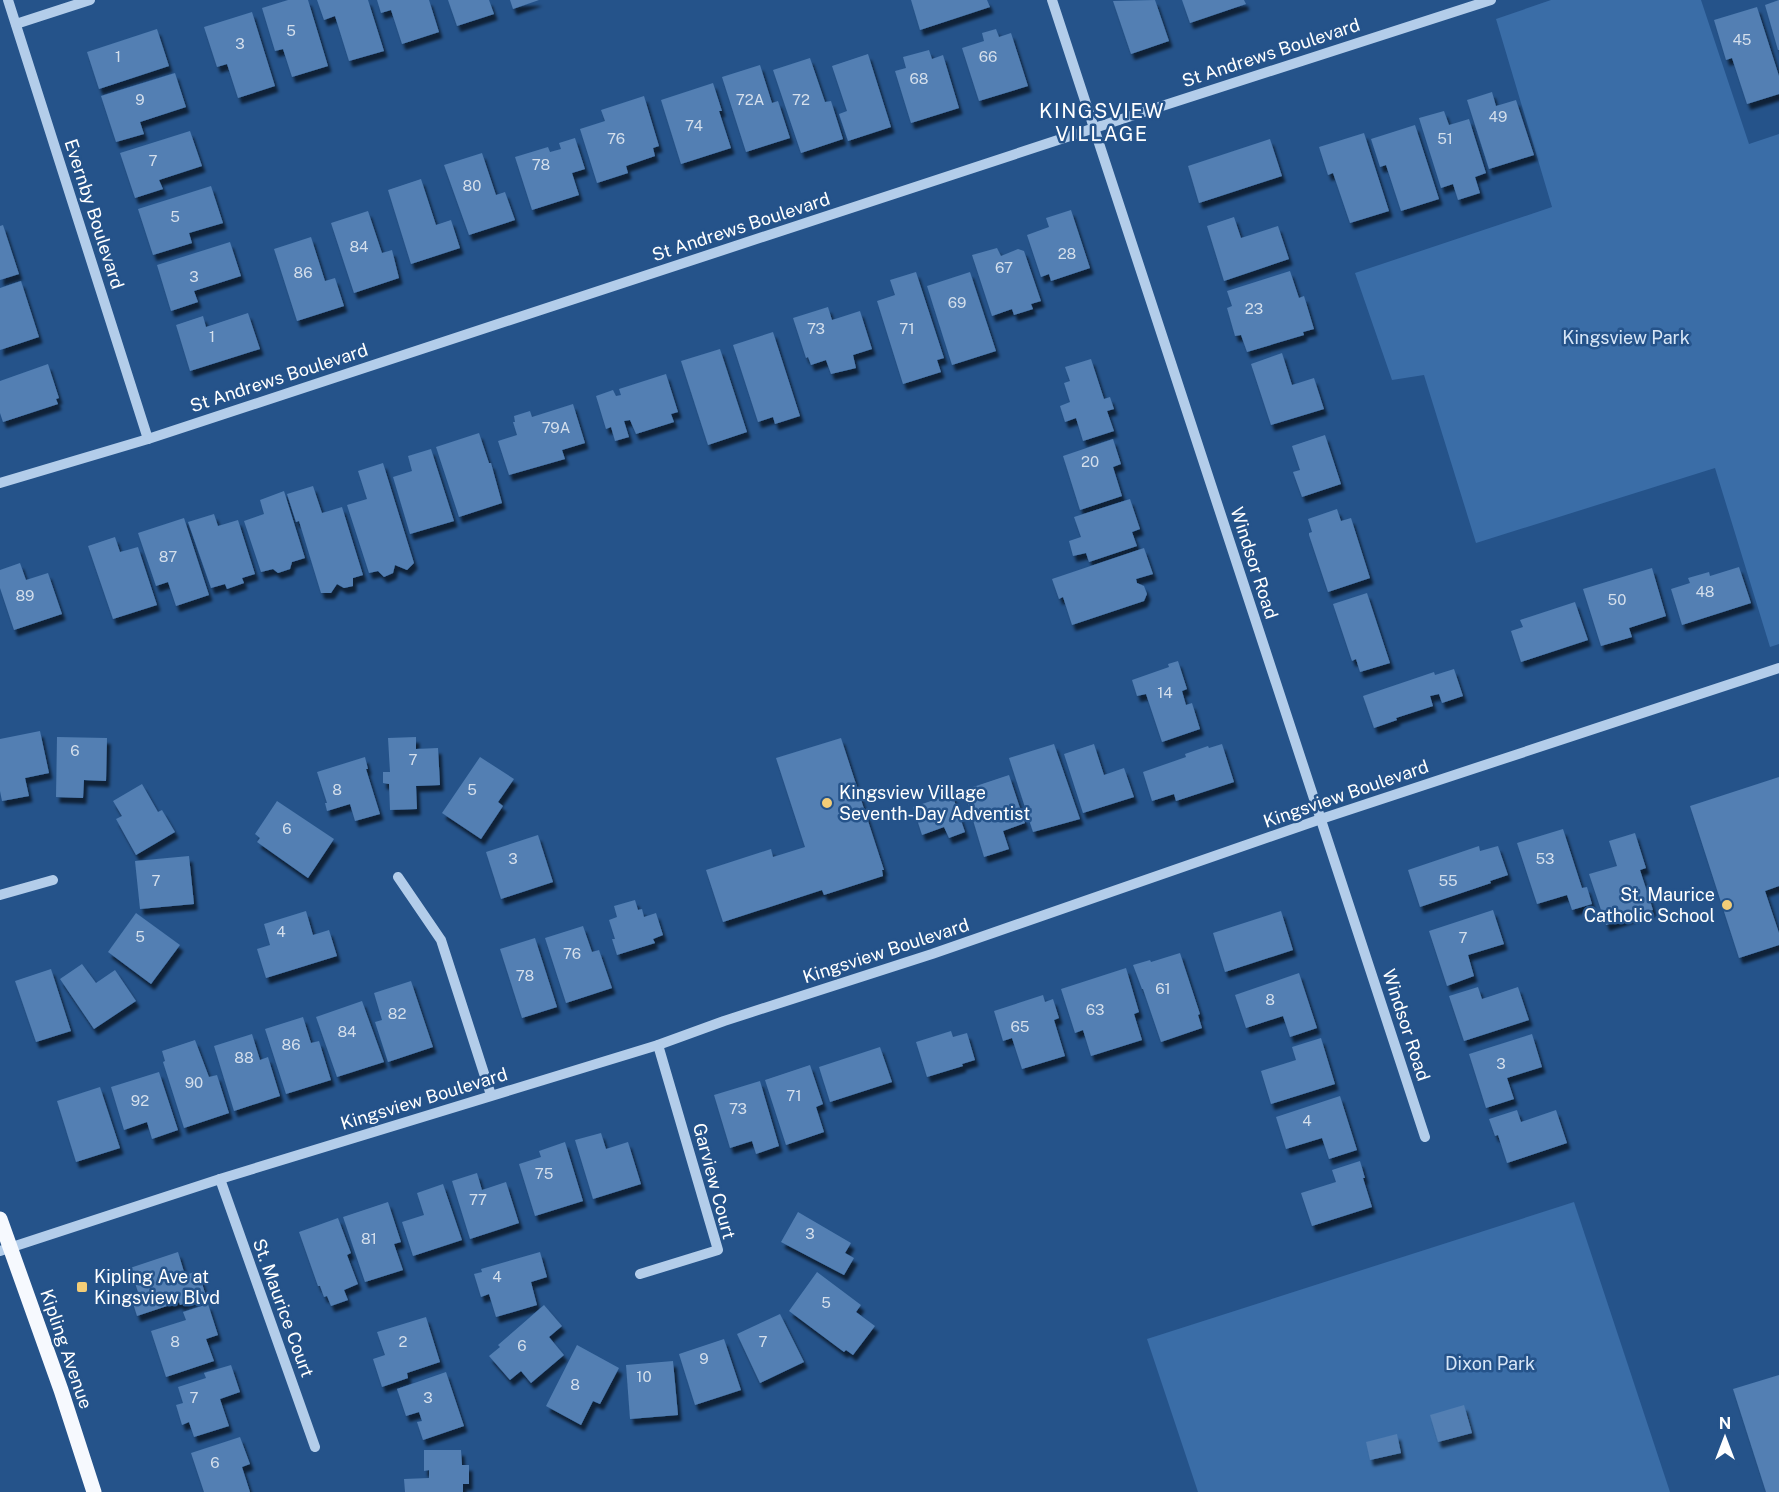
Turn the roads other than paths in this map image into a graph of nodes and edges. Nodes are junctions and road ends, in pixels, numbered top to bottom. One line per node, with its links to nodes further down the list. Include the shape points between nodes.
1 (8, 0): 5 (street, Evernby Boulevard)
2 (90, 0): 5 (street)
3 (1052, 0): 6 (street, Windsor Road)
4 (1491, 0): 6 (street, St Andrews Boulevard)
5 (16, 24): 7 (street, Evernby Boulevard)
6 (1093, 129): 7 (street, St Andrews Boulevard); 10 (street, Windsor Road)
7 (148, 439): 8 (street, St Andrews Boulevard)
8 (0, 483)
9 (1779, 668): 10 (street, Kingsview Boulevard)
10 (1322, 819): 14 (street, Kingsview Boulevard); 16 (street, Windsor Road)
11 (398, 877): 15 (street, via 441,940)
12 (53, 880): 13 (street)
13 (0, 895)
14 (658, 1045): 15 (street, Kingsview Boulevard); 20 (street, Garview Court, via 718,1250)
15 (491, 1095): 17 (street, Kingsview Boulevard)
16 (1425, 1137)
17 (220, 1179): 19 (street, Kingsview Boulevard); 21 (street, St. Maurice Court)
18 (0, 1219): 19 (main road, Kipling Avenue)
19 (5, 1250): 22 (main road, Kipling Avenue, via 61,1390)
20 (640, 1274)
21 (315, 1447)
22 (94, 1492)

